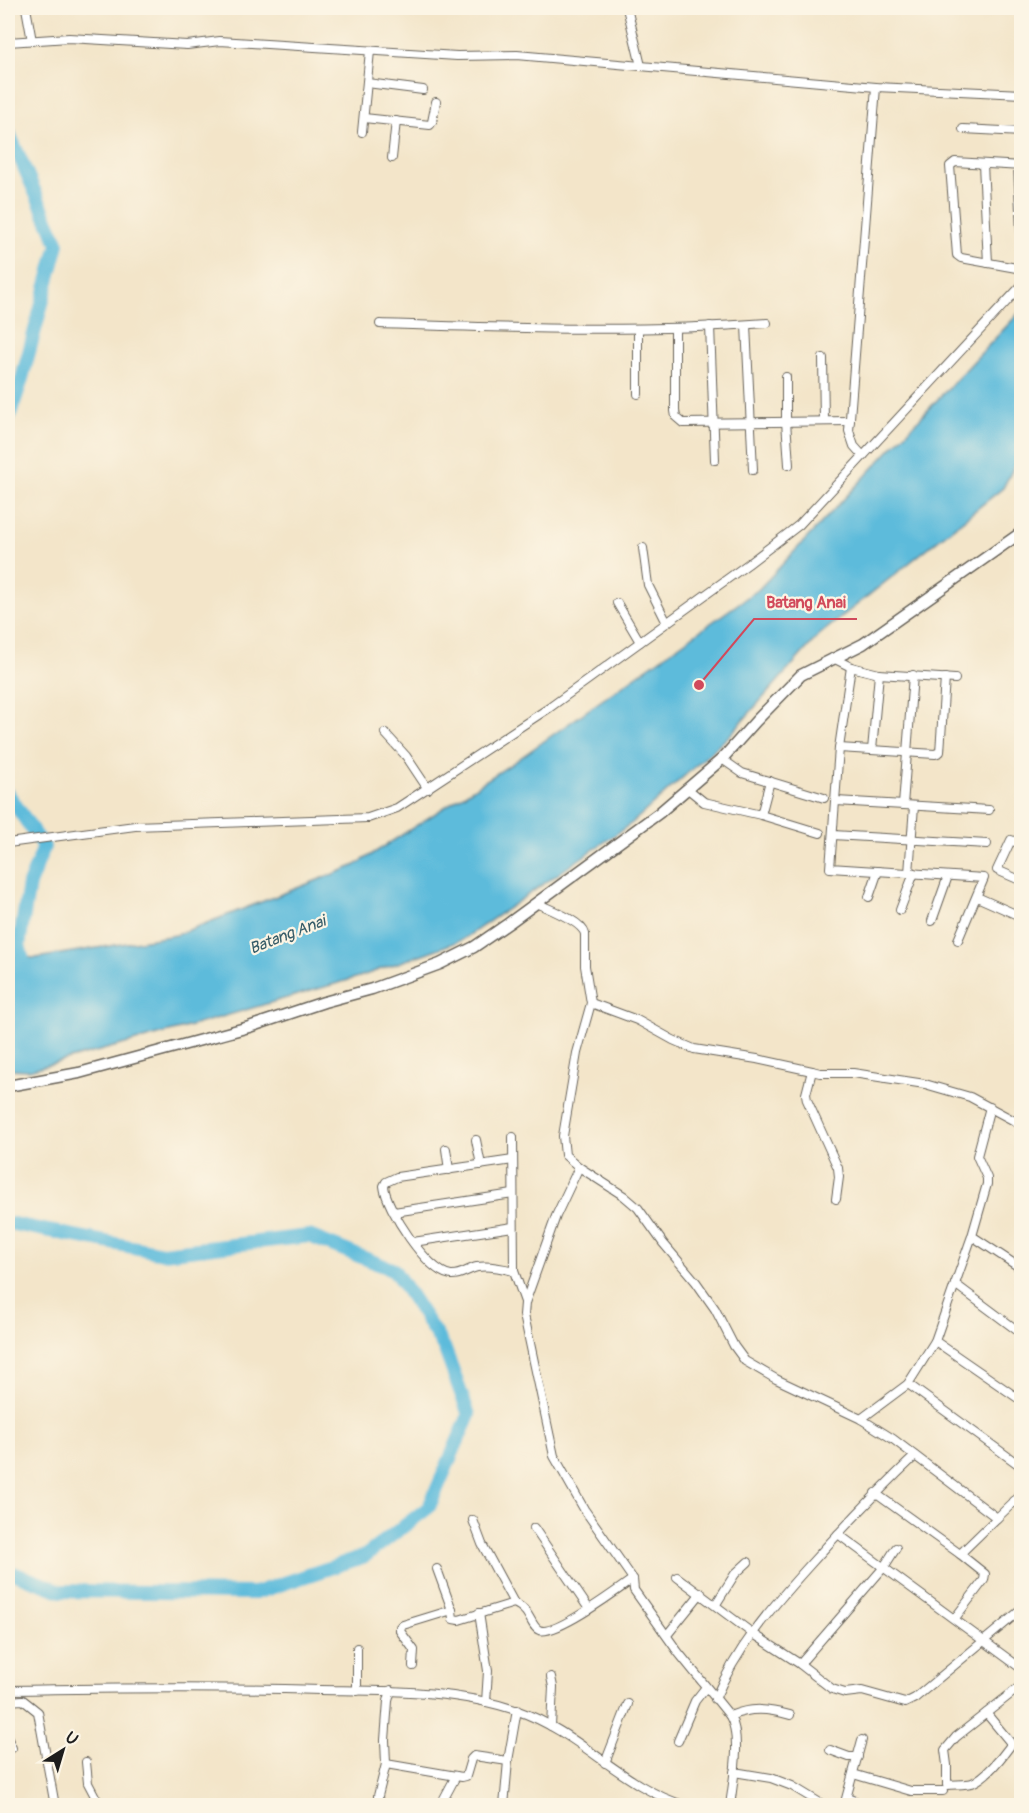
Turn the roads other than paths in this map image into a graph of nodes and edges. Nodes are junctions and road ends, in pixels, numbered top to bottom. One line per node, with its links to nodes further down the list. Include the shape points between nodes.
1 (26, 8): 3 (street)
2 (627, 8): 6 (street)
3 (32, 40): 4 (street); 5 (street, via 187,45 220,41)
4 (8, 42)
5 (370, 51): 6 (street, via 517,55); 7 (street)
6 (641, 66): 8 (street)
7 (367, 83): 9 (street); 12 (street)
8 (876, 87): 10 (street); 35 (street)
9 (423, 90)
10 (1022, 94)
11 (436, 102): 13 (street, via 430,125)
12 (364, 118): 13 (street); 15 (street)
13 (396, 121): 17 (street)
14 (963, 129): 16 (street)
15 (362, 132)
16 (1022, 132)
17 (392, 158)
18 (983, 164): 19 (street); 21 (street); 21 (street, via 955,162 950,166 956,253 961,258)
19 (1020, 166): 20 (street)
20 (1022, 256)
21 (988, 263): 22 (street)
22 (1022, 269)
23 (1022, 285): 38 (street)
24 (767, 323): 26 (street)
25 (380, 324): 29 (street)
26 (746, 325): 27 (street); 37 (street)
27 (710, 326): 28 (street); 36 (street)
28 (675, 328): 29 (street); 36 (street, via 676,417 683,423)
29 (638, 329): 32 (street)
30 (823, 358): 34 (street)
31 (786, 377): 33 (street)
32 (638, 394)
33 (786, 421): 34 (street); 37 (street); 40 (street)
34 (824, 421): 35 (street)
35 (850, 421): 38 (street, via 850,439)
36 (714, 422): 37 (street); 39 (street)
37 (752, 422): 41 (street)
38 (863, 456): 45 (street, via 799,525)
39 (715, 460)
40 (789, 465)
41 (753, 470)
42 (1022, 532): 47 (street, via 862,644)
43 (643, 548): 45 (street, via 648,585)
44 (617, 603): 46 (street)
45 (667, 623): 46 (street)
46 (640, 642): 59 (street)
47 (833, 658): 48 (street); 57 (street, via 801,675)
48 (851, 667): 49 (street); 54 (street)
49 (879, 674): 50 (street); 55 (street)
50 (913, 675): 51 (street); 56 (street)
51 (945, 678): 52 (street); 56 (street, via 941,750)
52 (955, 679)
53 (385, 733): 59 (street)
54 (839, 748): 55 (street); 62 (street)
55 (873, 750): 56 (street)
56 (907, 752): 63 (street)
57 (722, 759): 58 (street, via 736,770); 60 (street)
58 (770, 781): 61 (street); 66 (street)
59 (428, 789): 70 (street, via 397,808 368,818 135,826)
60 (688, 789): 66 (street, via 704,802); 79 (street)
61 (824, 798)
62 (836, 801): 63 (street); 68 (street)
63 (903, 805): 64 (street)
64 (914, 806): 65 (street); 69 (street)
65 (989, 810)
66 (762, 815): 67 (street)
67 (820, 833)
68 (833, 835): 69 (street); 73 (street, via 830,868)
69 (911, 840): 71 (street); 74 (street)
70 (8, 843)
71 (987, 844)
72 (1022, 845): 76 (street, via 1011,840 997,870)
73 (878, 871): 74 (street); 77 (street)
74 (911, 873): 75 (street); 80 (street)
75 (948, 876): 78 (street, via 984,878); 82 (street)
76 (1022, 881)
77 (869, 897)
78 (977, 897): 81 (street); 83 (street)
79 (536, 903): 84 (street, via 584,930); 86 (street, via 474,946 440,964 372,989 240,1030 34,1083)
80 (900, 910)
81 (1022, 917)
82 (932, 921)
83 (958, 940)
84 (591, 1003): 85 (street, via 694,1048); 94 (street, via 577,1053 563,1136 565,1155)
85 (812, 1071): 87 (street, via 925,1084); 97 (street, via 807,1100 838,1168)
86 (8, 1086)
87 (990, 1107): 88 (street); 100 (street, via 977,1156 987,1184)
88 (1022, 1125)
89 (513, 1137): 92 (street)
90 (476, 1140): 93 (street)
91 (446, 1149): 95 (street)
92 (513, 1160): 93 (street); 96 (street)
93 (481, 1165): 95 (street)
94 (579, 1167): 105 (street, via 556,1216); 110 (street, via 638,1208 696,1281 745,1361)
95 (449, 1170): 98 (street, via 386,1182 384,1192)
96 (513, 1194): 98 (street); 99 (street)
97 (836, 1199)
98 (394, 1212): 101 (street)
99 (513, 1227): 101 (street); 103 (street)
100 (972, 1236): 102 (street); 104 (street)
101 (413, 1242): 103 (street, via 445,1274 454,1276 476,1267)
102 (1022, 1269)
103 (514, 1271): 105 (street)
104 (955, 1284): 106 (street); 107 (street)
105 (525, 1303): 126 (street, via 524,1315 554,1456 584,1509)
106 (1022, 1334)
107 (935, 1341): 108 (street); 109 (street)
108 (908, 1384): 110 (street); 112 (street)
109 (1022, 1401)
110 (861, 1419): 111 (street)
111 (915, 1456): 113 (street); 116 (street)
112 (1022, 1467)
113 (875, 1493): 119 (street); 121 (street)
114 (1022, 1494): 115 (street)
115 (1018, 1504): 116 (street)
116 (996, 1518): 121 (street)
117 (473, 1520): 128 (street)
118 (534, 1528): 130 (street)
119 (838, 1534): 123 (street); 135 (street)
120 (896, 1548): 123 (street)
121 (960, 1554): 134 (street, via 986,1576)
122 (748, 1562): 129 (street, via 735,1574)
123 (884, 1567): 134 (street); 139 (street)
124 (437, 1569): 132 (street)
125 (677, 1576): 127 (street)
126 (633, 1579): 130 (street); 136 (street, via 634,1590)
127 (700, 1593): 129 (street); 136 (street)
128 (514, 1603): 130 (street, via 527,1612 541,1631); 133 (street)
129 (716, 1604): 135 (street)
130 (590, 1609)
131 (1022, 1609): 137 (street)
132 (452, 1610): 133 (street, via 457,1621); 140 (street, via 400,1627 414,1650)
133 (479, 1613): 150 (street, via 488,1671)
134 (955, 1618): 137 (street)
135 (752, 1633): 139 (street); 148 (street)
136 (667, 1635): 144 (street)
137 (985, 1641): 139 (street, via 905,1703 862,1691 839,1692); 141 (street)
138 (357, 1648): 146 (street)
139 (800, 1664)
140 (413, 1666)
141 (1022, 1669)
142 (551, 1677): 157 (street)
143 (1022, 1685): 153 (street)
144 (706, 1687): 148 (street); 160 (street, via 695,1701)
145 (8, 1690): 146 (street); 149 (street)
146 (357, 1690): 147 (street)
147 (391, 1690): 150 (street); 167 (street)
148 (715, 1699): 156 (street)
149 (8, 1701): 154 (street); 174 (street, via 23,1700 38,1712)
150 (486, 1702): 152 (street)
151 (628, 1704): 166 (street)
152 (517, 1710): 157 (street); 164 (street)
153 (986, 1713): 153 (street, via 945,1750 947,1785 972,1783 991,1771 1010,1746)
154 (8, 1714)
155 (790, 1715): 156 (street, via 758,1708)
156 (730, 1716): 168 (street, via 736,1730)
157 (551, 1726): 166 (street)
158 (8, 1738): 161 (street)
159 (862, 1740): 163 (street)
160 (678, 1741)
161 (12, 1748)
162 (830, 1750): 163 (street)
163 (858, 1757): 169 (street)
164 (508, 1761): 170 (street, via 474,1756 466,1776); 178 (street)
165 (86, 1762): 173 (street, via 88,1783)
166 (605, 1763): 179 (street, via 648,1790)
167 (386, 1764): 170 (street); 176 (street)
168 (734, 1773): 180 (street); 181 (street, via 771,1778)
169 (853, 1774): 171 (street, via 911,1791); 172 (street)
170 (456, 1776): 177 (street)
171 (943, 1791)
172 (845, 1802): 182 (street)
173 (99, 1804): 175 (street)
174 (55, 1806)
175 (89, 1806)
176 (379, 1806)
177 (441, 1806)
178 (504, 1806)
179 (687, 1806)
180 (730, 1806)
181 (825, 1806)
182 (867, 1806)

